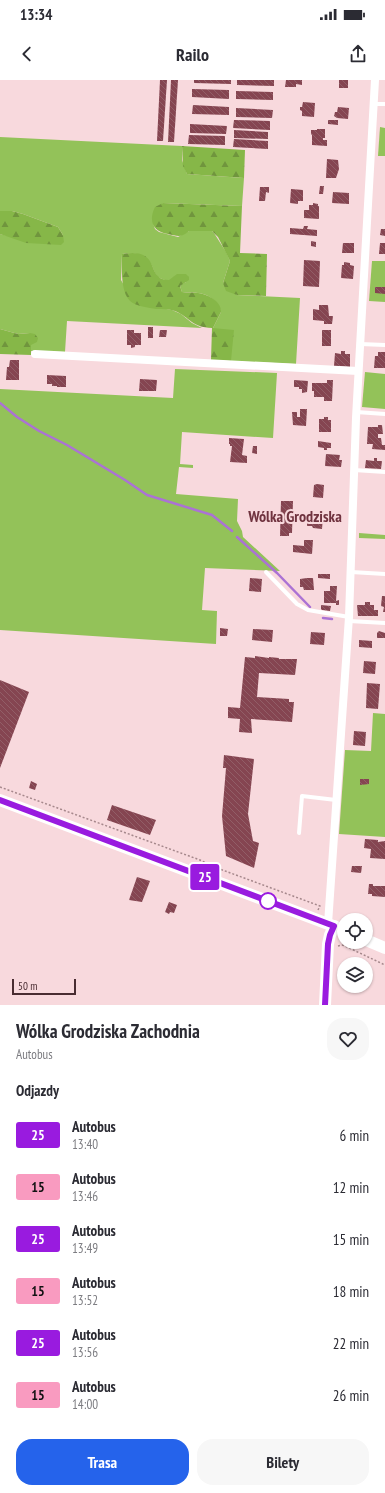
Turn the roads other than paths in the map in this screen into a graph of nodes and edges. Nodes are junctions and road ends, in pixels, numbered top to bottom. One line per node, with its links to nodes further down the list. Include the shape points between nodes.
1 (375, 80): 2 (street)
2 (374, 104): 3 (lane); 4 (street)
3 (385, 104)
4 (360, 344): 5 (lane); 7 (street)
5 (385, 345)
6 (35, 354): 7 (street)
7 (358, 371): 8 (street)
8 (356, 412): 9 (lane); 10 (street)
9 (385, 414)
10 (354, 470): 11 (lane); 13 (street)
11 (385, 472)
12 (266, 572): 15 (lane, via 297,604 308,610)
13 (351, 572): 14 (lane); 15 (street)
14 (385, 574)
15 (349, 619): 16 (lane); 18 (street)
16 (385, 623)
17 (0, 800): 20 (street)
18 (336, 800): 19 (lane, via 302,796); 20 (street)
19 (299, 833)
20 (336, 927): 23 (street, via 330,935 328,944)
21 (373, 943): 22 (street)
22 (385, 948)
23 (325, 1005)

